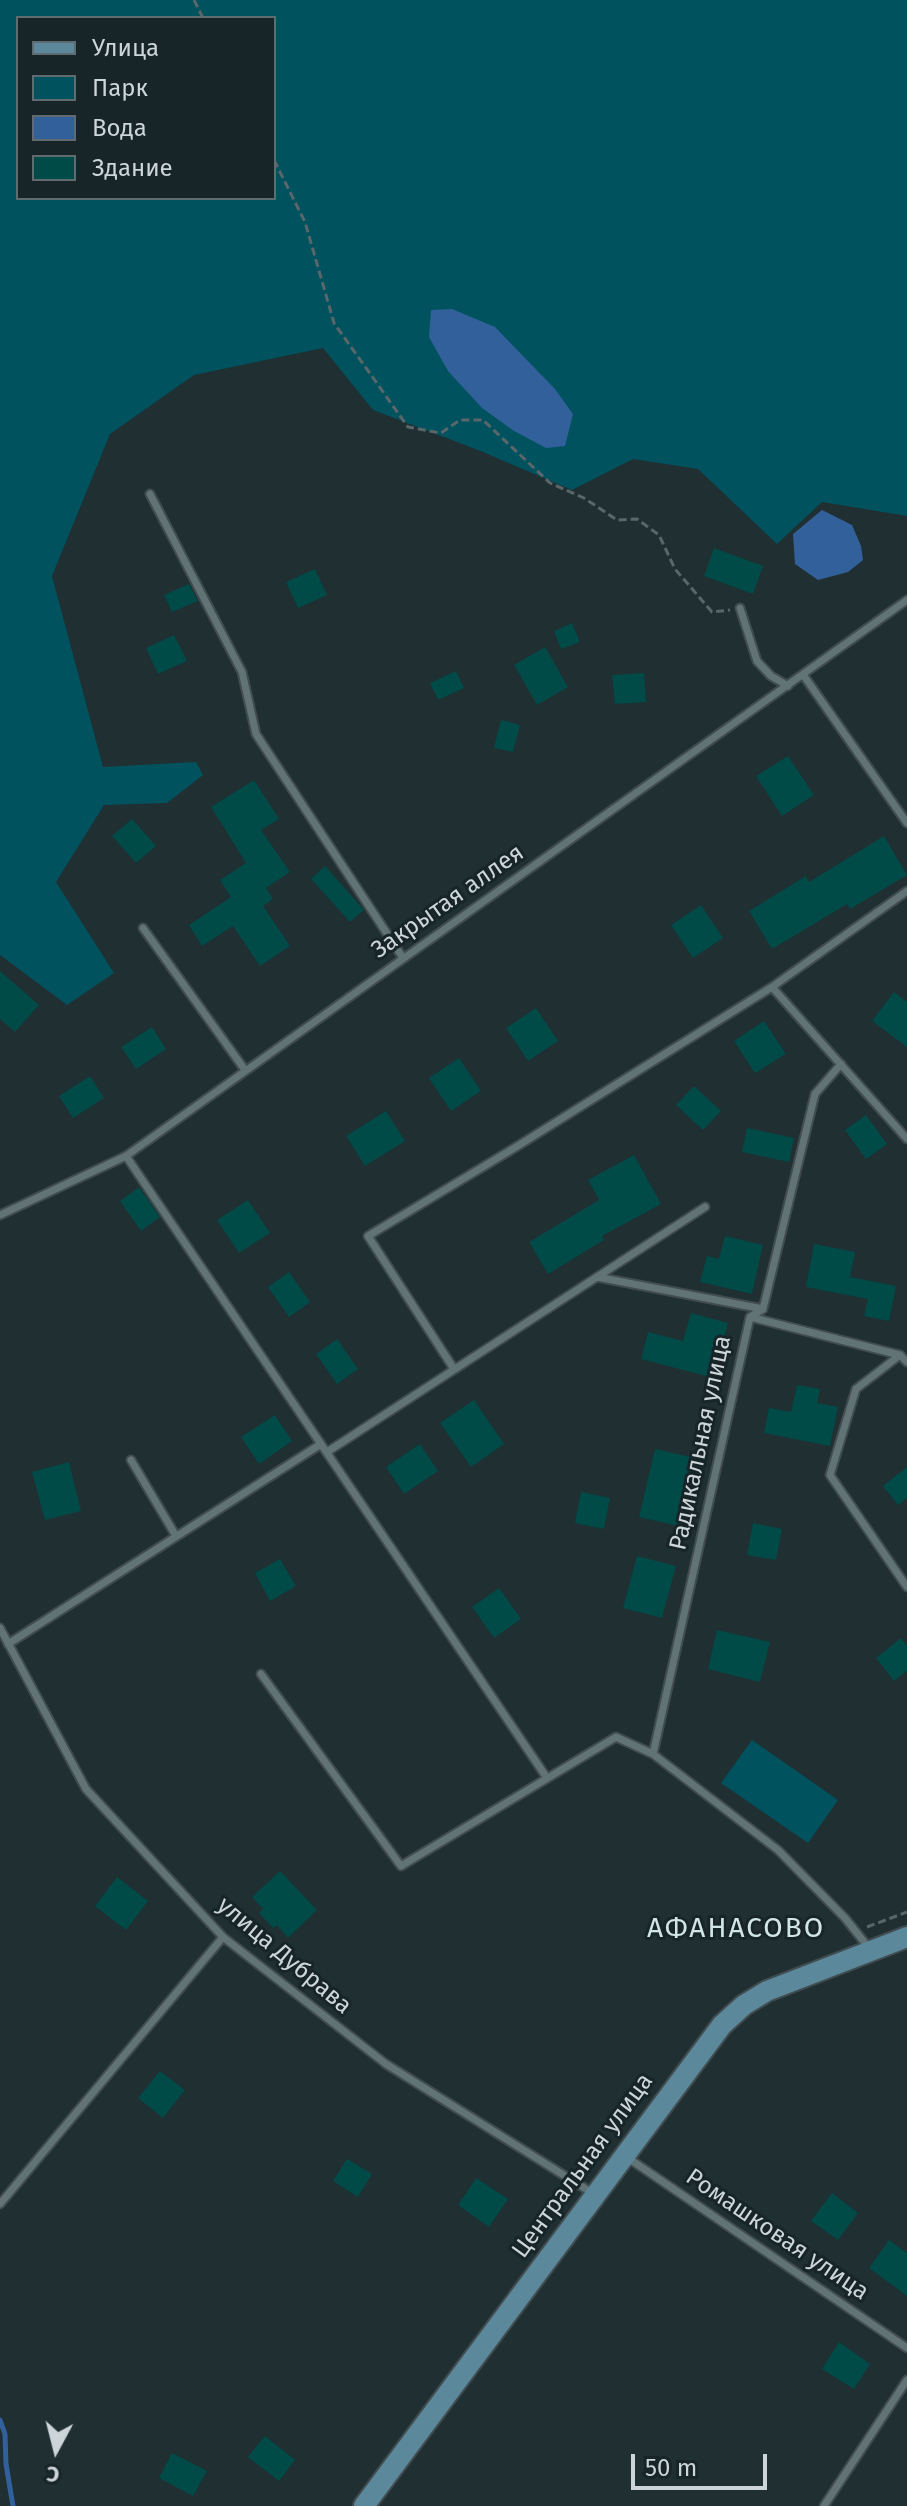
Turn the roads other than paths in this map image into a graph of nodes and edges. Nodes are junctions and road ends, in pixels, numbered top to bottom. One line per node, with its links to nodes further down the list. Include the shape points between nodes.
1 (150, 494): 9 (lane, via 242,672 256,734)
2 (907, 600): 4 (lane, Закрытая аллея)
3 (740, 608): 5 (lane, via 757,661)
4 (804, 676): 5 (lane, Закрытая аллея); 6 (lane)
5 (788, 686): 9 (lane, Закрытая аллея)
6 (907, 823)
7 (907, 891): 10 (lane)
8 (143, 928): 12 (lane)
9 (403, 958): 12 (lane, Закрытая аллея)
10 (772, 987): 11 (lane); 22 (lane, via 368,1236)
11 (841, 1064): 13 (lane); 18 (lane, via 815,1094)
12 (245, 1070): 14 (lane, Закрытая аллея)
13 (907, 1139)
14 (126, 1156): 16 (lane, Закрытая аллея); 23 (lane)
15 (705, 1207): 17 (lane)
16 (0, 1215)
17 (597, 1277): 18 (lane); 22 (lane)
18 (763, 1309): 19 (lane, Радикальная улица)
19 (750, 1317): 20 (lane); 31 (lane, Радикальная улица)
20 (900, 1355): 21 (lane); 27 (lane, via 856,1389 830,1475)
21 (907, 1362)
22 (454, 1369): 24 (lane)
23 (321, 1444): 24 (lane); 26 (lane)
24 (327, 1452): 32 (lane)
25 (131, 1460): 26 (lane)
26 (176, 1536): 29 (lane)
27 (907, 1587)
28 (0, 1628): 29 (lane, улица Дубрава)
29 (8, 1644): 33 (lane, улица Дубрава, via 86,1789)
30 (261, 1674): 32 (lane, via 401,1866)
31 (653, 1754): 32 (lane, via 616,1737); 35 (lane, via 778,1850)
32 (547, 1778)
33 (223, 1937): 37 (lane, улица Дубрава, via 386,2064); 38 (lane)
34 (907, 1937): 35 (street, Центральная улица)
35 (871, 1950): 36 (street, Центральная улица, via 744,2005 703,2047)
36 (624, 2156): 37 (street, Центральная улица); 39 (lane, Ромашковая улица)
37 (596, 2195): 41 (street, Центральная улица)
38 (0, 2204)
39 (907, 2348)
40 (907, 2380): 42 (lane)
41 (364, 2506)
42 (824, 2506)

